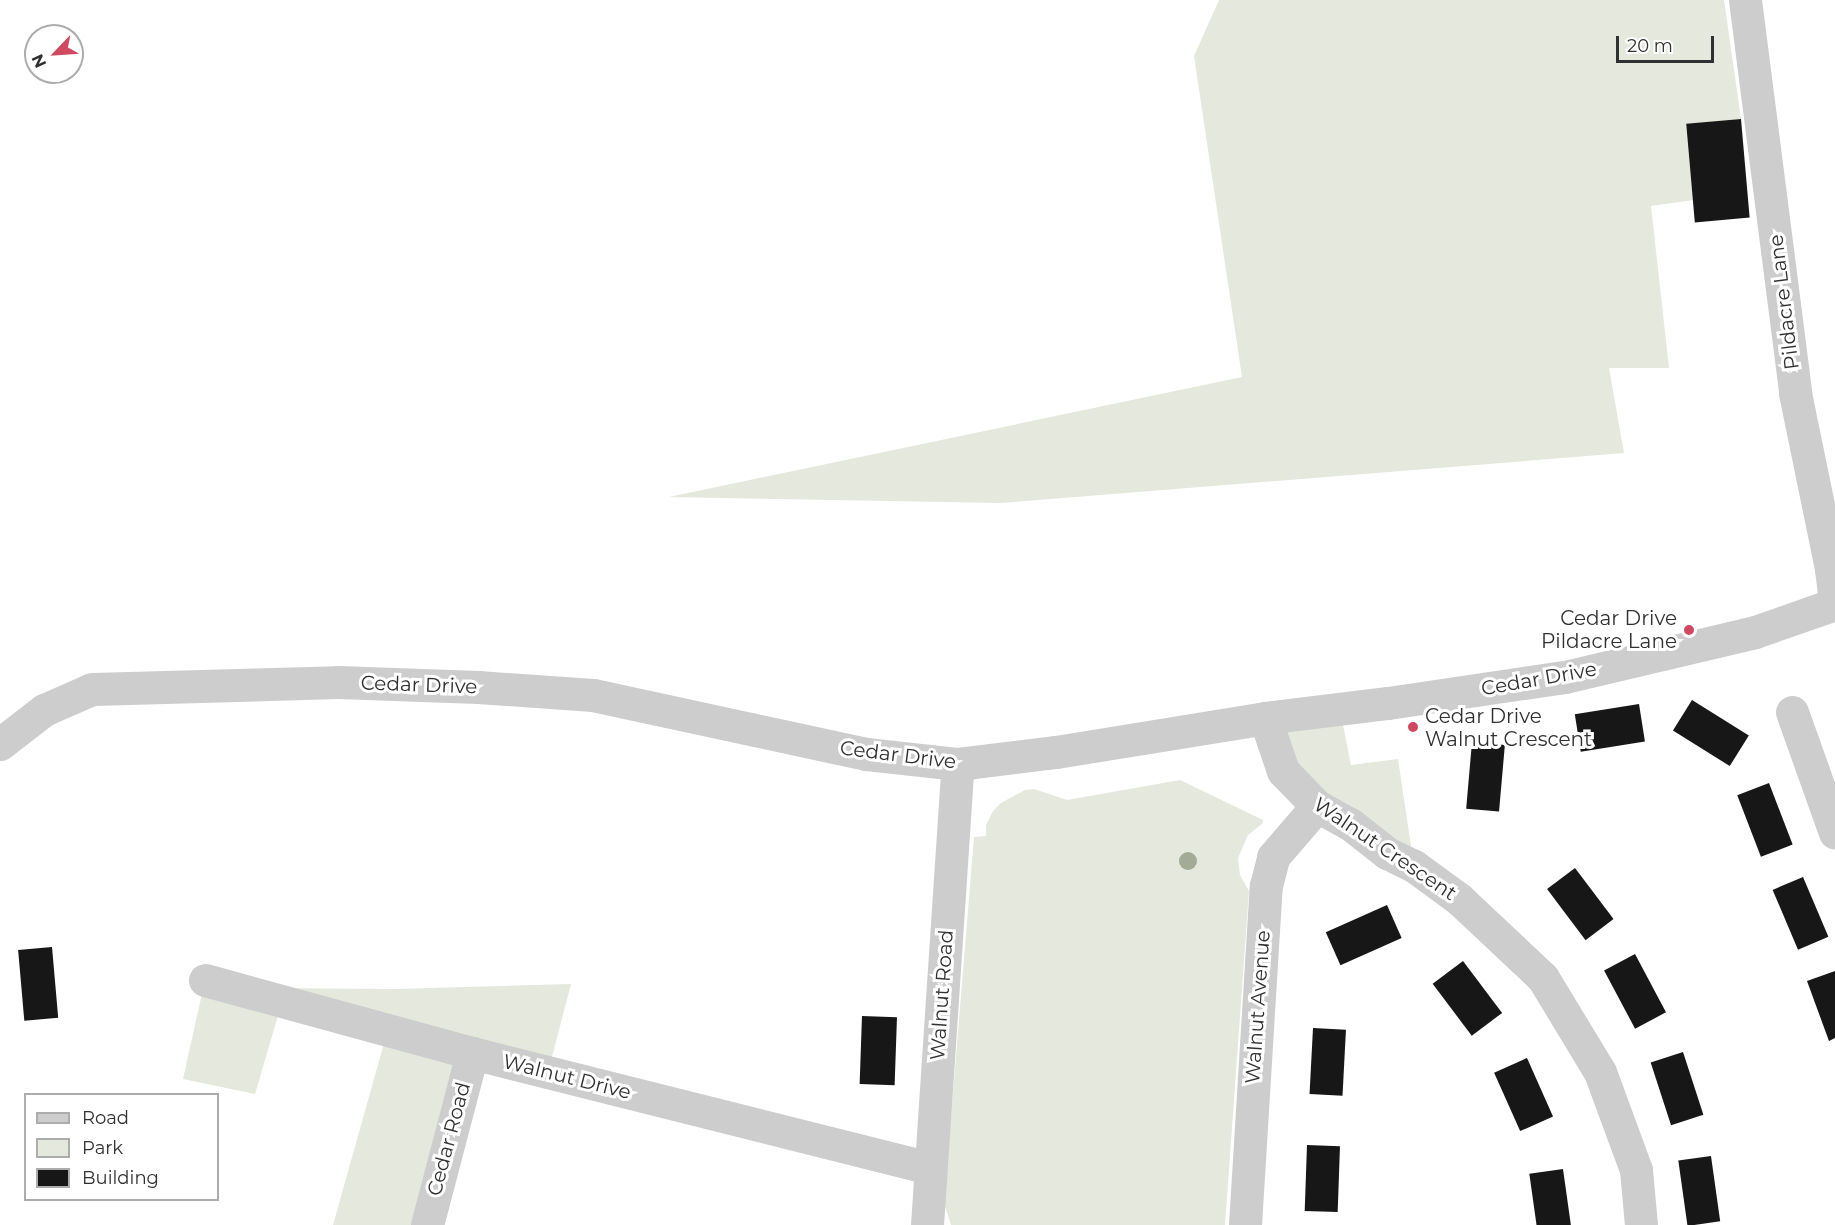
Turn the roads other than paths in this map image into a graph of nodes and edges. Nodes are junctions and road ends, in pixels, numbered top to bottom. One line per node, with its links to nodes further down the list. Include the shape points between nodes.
1 (1745, 0): 2 (street, Pildacre Lane, via 1794,393)
2 (1835, 603): 4 (street, Cedar Drive, via 1755,632 1565,677)
3 (1792, 712): 7 (street)
4 (1265, 718): 6 (street, Cedar Drive); 8 (street, Walnut Crescent, via 1283,771)
5 (1, 742): 6 (street, Cedar Drive, via 44,710 92,689 338,682 592,695 866,754)
6 (958, 764): 12 (street, Walnut Road)
7 (1829, 793): 9 (street)
8 (1317, 806): 15 (street, Walnut Avenue, via 1273,857 1266,886); 16 (street, Walnut Crescent, via 1460,899 1543,978 1600,1072 1636,1170)
9 (1835, 833)
10 (205, 980): 11 (street, Walnut Drive)
11 (472, 1053): 12 (street, Walnut Drive); 13 (street, Cedar Road)
12 (930, 1168): 14 (street, Walnut Road)
13 (427, 1225)
14 (927, 1225)
15 (1245, 1225)
16 (1641, 1225)

